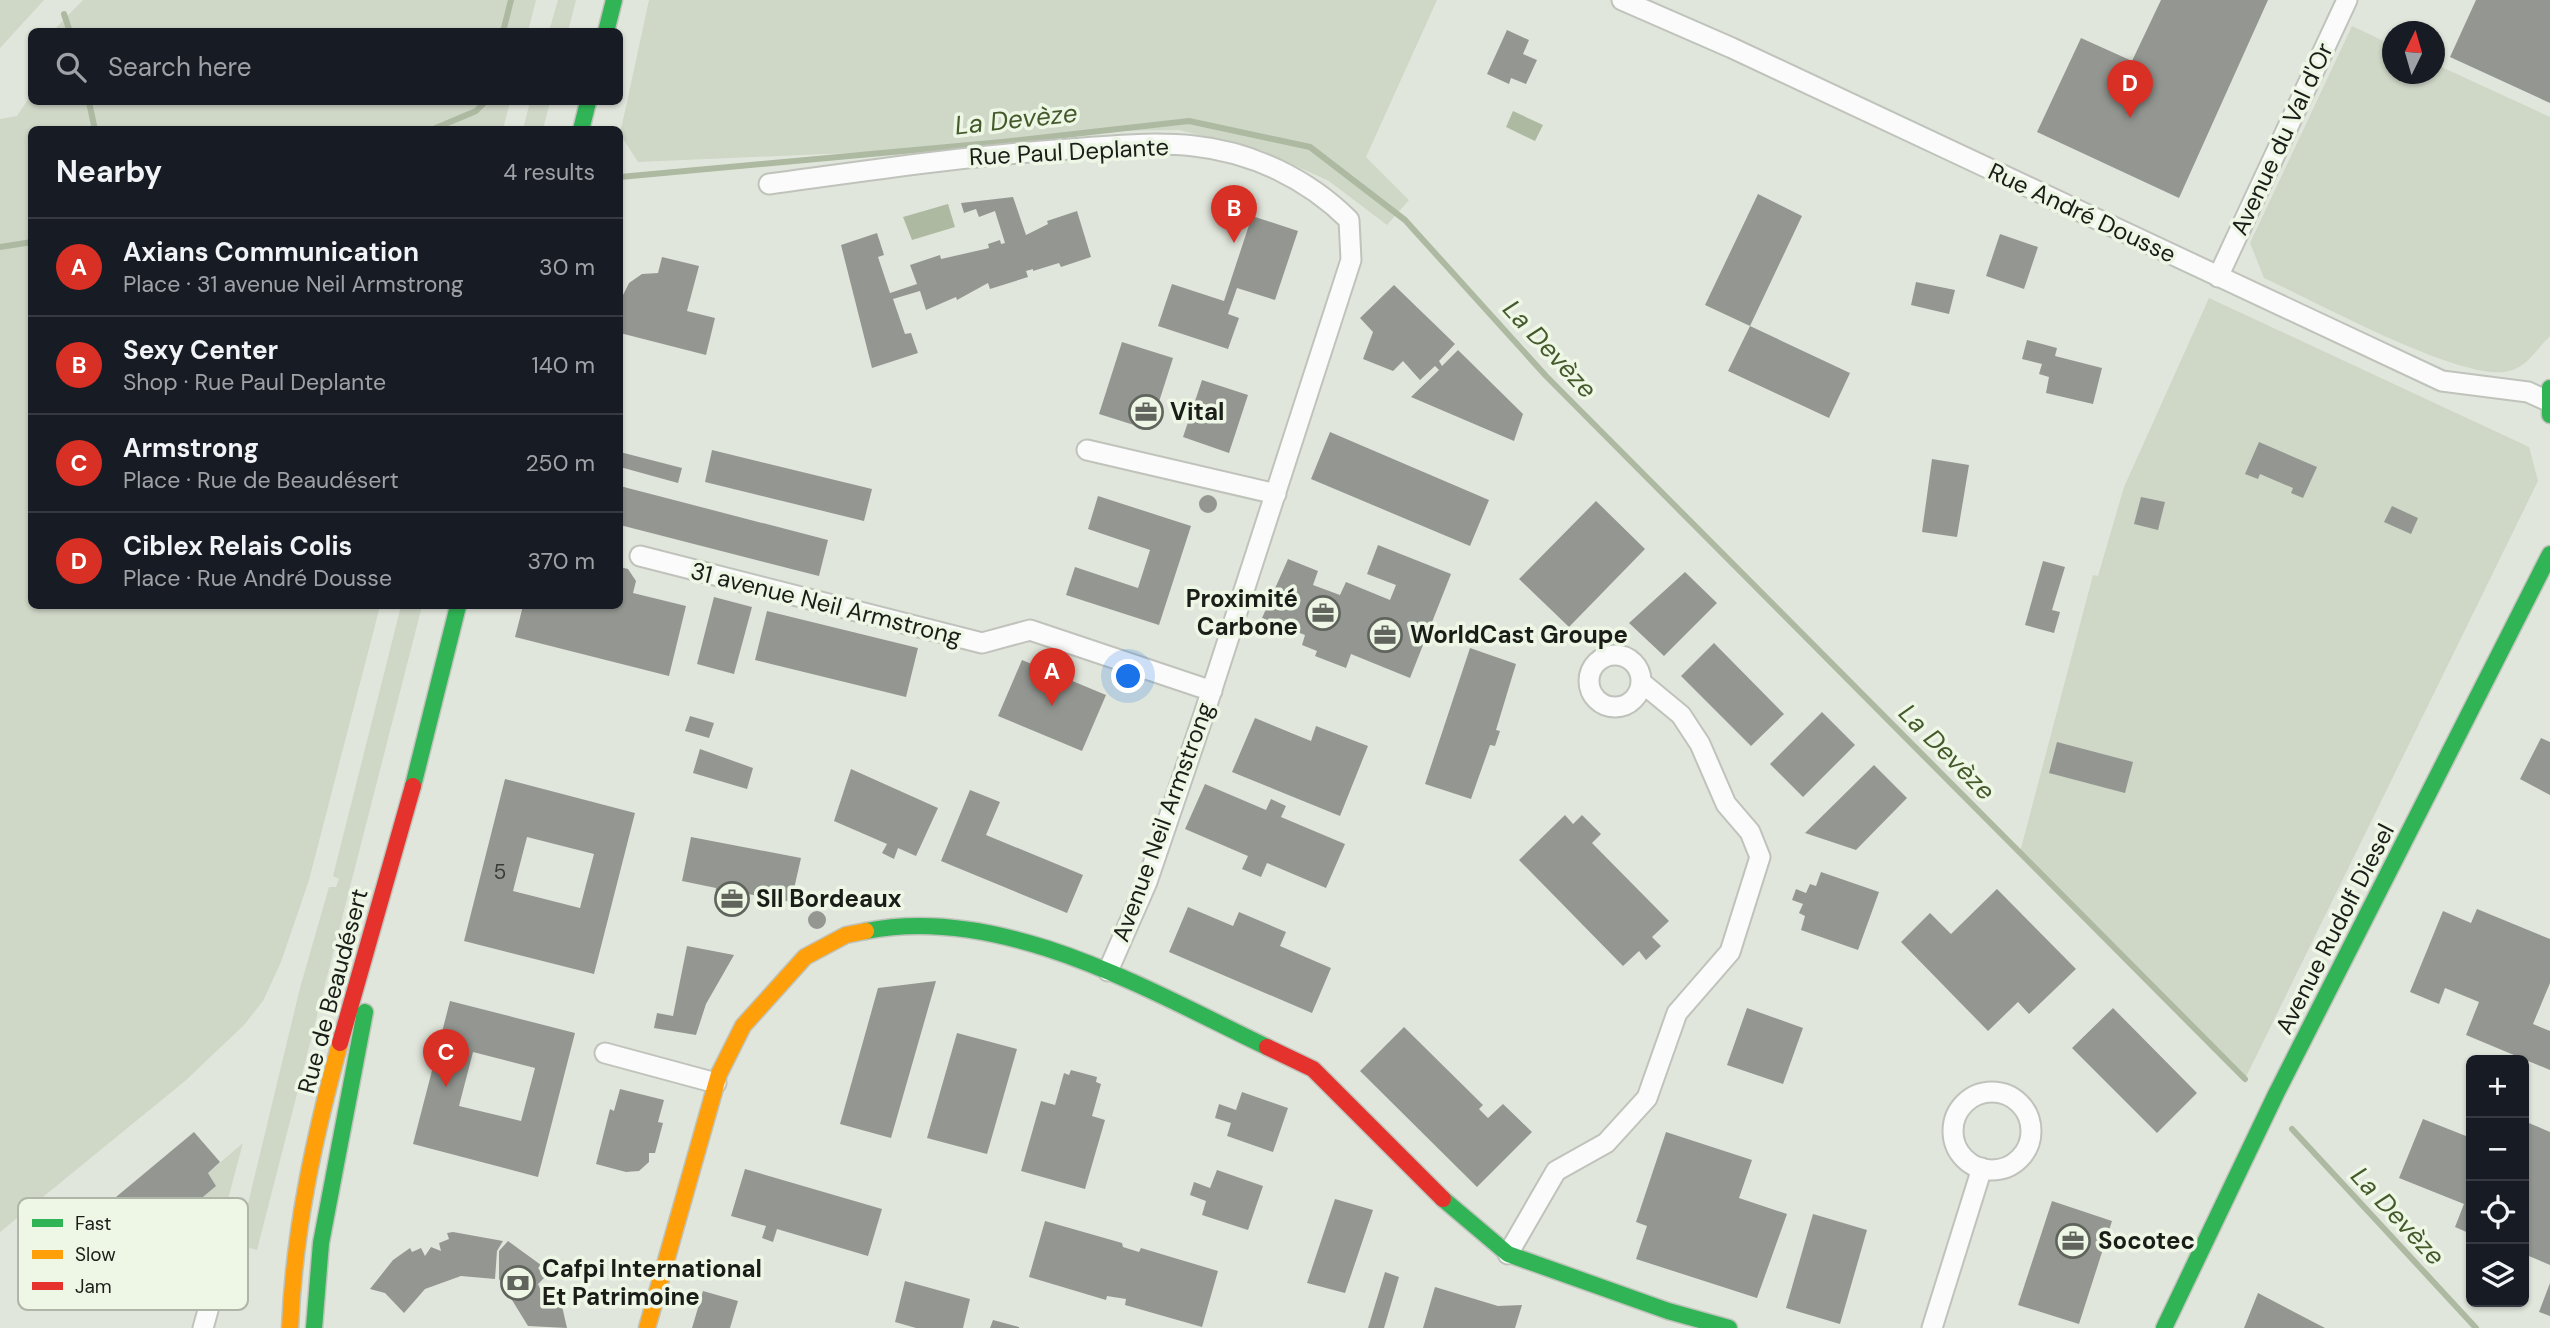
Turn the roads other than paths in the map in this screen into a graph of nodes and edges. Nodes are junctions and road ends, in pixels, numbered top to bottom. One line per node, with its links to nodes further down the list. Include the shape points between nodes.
1 (614, 0): 4 (street)
2 (1622, 0): 9 (street, Rue André Dousse)
3 (2347, 0): 9 (street, Avenue du Val d'Or)
4 (607, 28)
5 (587, 105): 6 (street)
6 (581, 126)
7 (769, 184): 8 (street, Rue Paul Deplante, via 971,156 1115,145 1194,146 1244,157 1294,176)
8 (1349, 220): 12 (street, Avenue Neil Armstrong, via 1351,260)
9 (2218, 277): 10 (street, Rue André Dousse, via 2441,381 2528,392)
10 (2549, 401)
11 (1087, 450): 12 (street)
12 (1276, 494): 17 (street, Avenue Neil Armstrong)
13 (2550, 554): 31 (street, Avenue Rudolf Diesel, via 2276,1094)
14 (640, 556): 17 (street, 31 avenue Neil Armstrong, via 982,643 1030,630)
15 (457, 609): 18 (street)
16 (1641, 682): 23 (street, via 1681,715 1760,857 1730,952 1677,1013 1647,1098 1606,1143 1556,1171)
17 (1212, 691): 19 (street, Avenue Neil Armstrong, via 1147,882)
18 (390, 873): 26 (street, Rue de Beaudésert, via 344,1026 306,1186 295,1247); 27 (street, Rue de Beaudésert, via 327,1201)
19 (1108, 971): 21 (street, Avenue Neil Armstrong, via 1044,946 987,933 896,925 846,935 805,957 743,1026); 23 (street, via 1314,1069 1453,1209)
20 (605, 1053): 21 (street)
21 (716, 1083): 28 (street, Avenue Neil Armstrong)
22 (1982, 1168): 22 (street, via 2006,1167 2017,1161 2030,1141 2029,1117 2023,1106 2003,1093 1968,1100 1955,1120 1956,1144 1962,1155); 30 (street)
23 (1508, 1254): 29 (street)
24 (208, 1310): 25 (street)
25 (203, 1328)
26 (290, 1328)
27 (314, 1328)
28 (648, 1328)
29 (1729, 1328)
30 (1933, 1328)
31 (2164, 1328)

